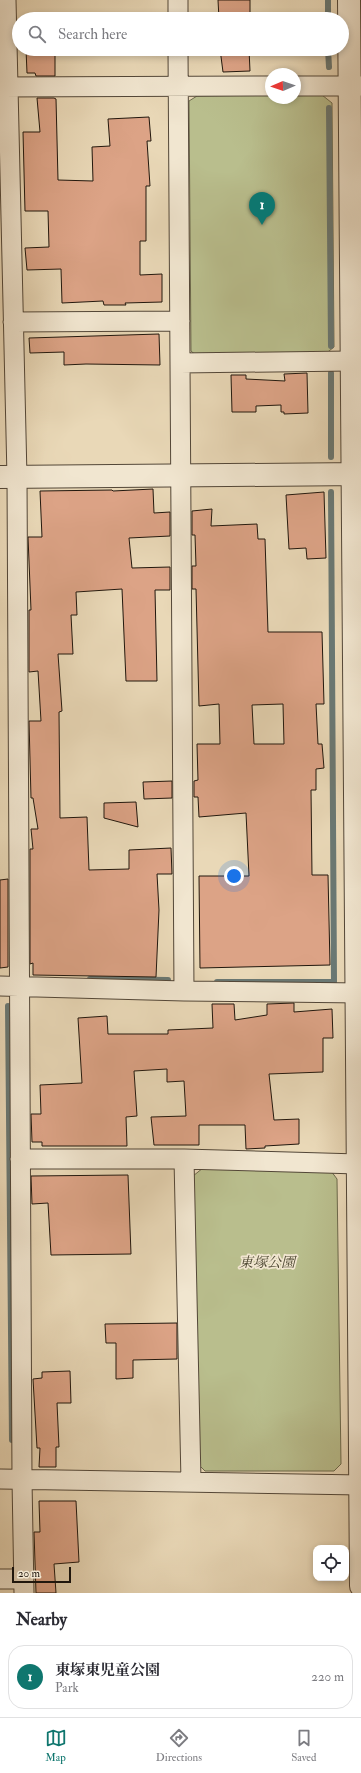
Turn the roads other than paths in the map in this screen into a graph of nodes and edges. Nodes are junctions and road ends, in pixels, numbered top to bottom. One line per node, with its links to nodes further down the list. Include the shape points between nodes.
1 (6, 0): 10 (street)
2 (178, 0): 4 (street)
3 (349, 0): 9 (street)
4 (178, 12)
5 (178, 56): 6 (street)
6 (179, 86): 7 (street); 10 (street); 12 (street)
7 (265, 86)
8 (301, 86): 9 (street)
9 (355, 86): 11 (street)
10 (4, 87): 13 (street)
11 (356, 212): 14 (street)
12 (180, 321): 13 (street); 15 (street)
13 (13, 322): 18 (street)
14 (351, 361): 15 (street); 16 (street)
15 (180, 363): 17 (street)
16 (356, 474): 17 (street); 19 (street)
17 (181, 475): 18 (street); 22 (street)
18 (9, 477): 21 (street)
19 (358, 828): 23 (street)
20 (0, 986): 21 (street)
21 (19, 986): 22 (street); 24 (street)
22 (184, 991): 23 (street)
23 (359, 993): 26 (street)
24 (20, 1159): 25 (street); 28 (street)
25 (184, 1159): 26 (street); 29 (street)
26 (358, 1164): 30 (street)
27 (0, 1479): 28 (street)
28 (22, 1480): 29 (street); 32 (street)
29 (191, 1481): 30 (street)
30 (361, 1484): 33 (street)
31 (0, 1579): 32 (street)
32 (24, 1586)
33 (361, 1586)

